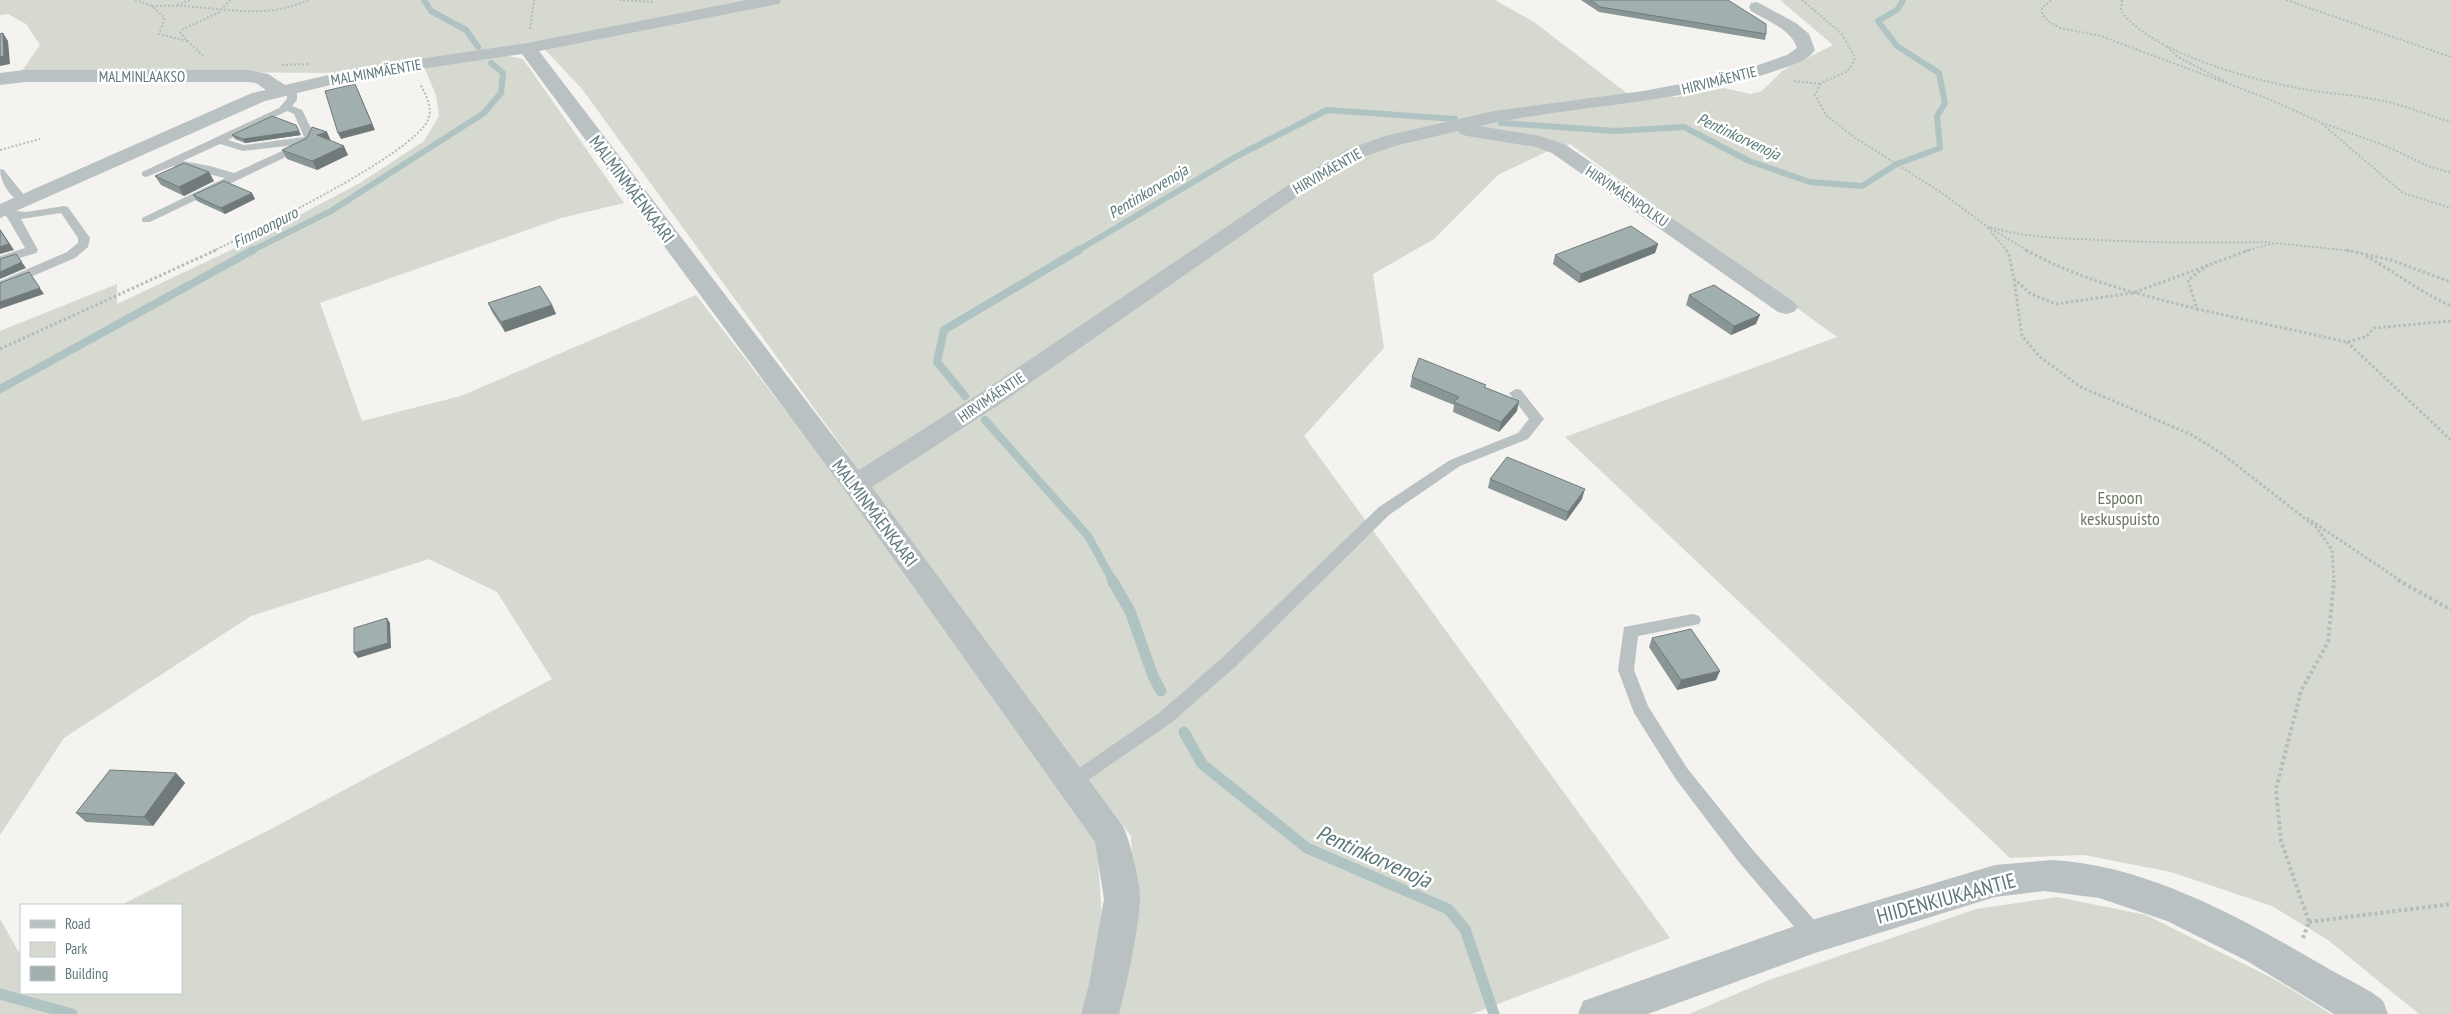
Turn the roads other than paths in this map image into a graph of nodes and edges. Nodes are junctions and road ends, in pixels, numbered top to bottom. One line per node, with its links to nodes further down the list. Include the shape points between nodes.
1 (773, 0): 3 (street, MALMINMÄENTIE)
2 (1757, 7): 6 (street, HIRVIMÄENTIE, via 1804,38 1806,50 1793,59 1733,80 1643,98 1556,107)
3 (526, 48): 5 (street, MALMINMÄENTIE, via 359,73); 23 (street, MALMINMÄENKAARI)
4 (0, 79): 5 (street, MALMINLAAKSO, via 25,76 248,76 261,78)
5 (286, 95): 7 (lane, via 283,110); 8 (lane, via 298,112); 14 (street, MALMINMÄENTIE, via 259,97)
6 (1450, 127): 21 (street, HIRVIMÄENPOLKU, via 1540,142 1559,149); 23 (street, HIRVIMÄENTIE, via 1392,140 1352,154)
7 (219, 140): 8 (lane, via 243,148); 9 (lane)
8 (309, 140): 12 (lane, via 293,152)
9 (173, 162): 11 (lane); 12 (lane)
10 (0, 172): 13 (lane)
11 (146, 174)
12 (237, 178): 16 (lane)
13 (4, 183): 14 (lane)
14 (28, 200): 15 (street, MALMINMÄENTIE)
15 (6, 213): 17 (lane); 19 (lane, via 64,209 84,238 84,244 71,256)
16 (146, 220)
17 (32, 250): 18 (lane); 19 (lane)
18 (0, 260)
19 (44, 268): 20 (lane)
20 (0, 286)
21 (1786, 307)
22 (1516, 393): 25 (lane, via 1537,419 1523,436 1455,463 1384,510 1230,662 1165,718)
23 (856, 486): 25 (street, MALMINMÄENKAARI)
24 (1693, 620): 26 (lane, via 1630,631 1626,670 1640,708 1687,780 1745,855)
25 (1072, 782): 27 (street, MALMINMÄENKAARI, via 1111,837 1122,899)
26 (1815, 936): 28 (street, HIIDENKIUKAANTIE); 29 (street, HIIDENKIUKAANTIE, via 1995,881 2024,876 2059,876 2110,884 2165,902 2291,966)
27 (1100, 1014)
28 (1597, 1014)
29 (2369, 1014)

